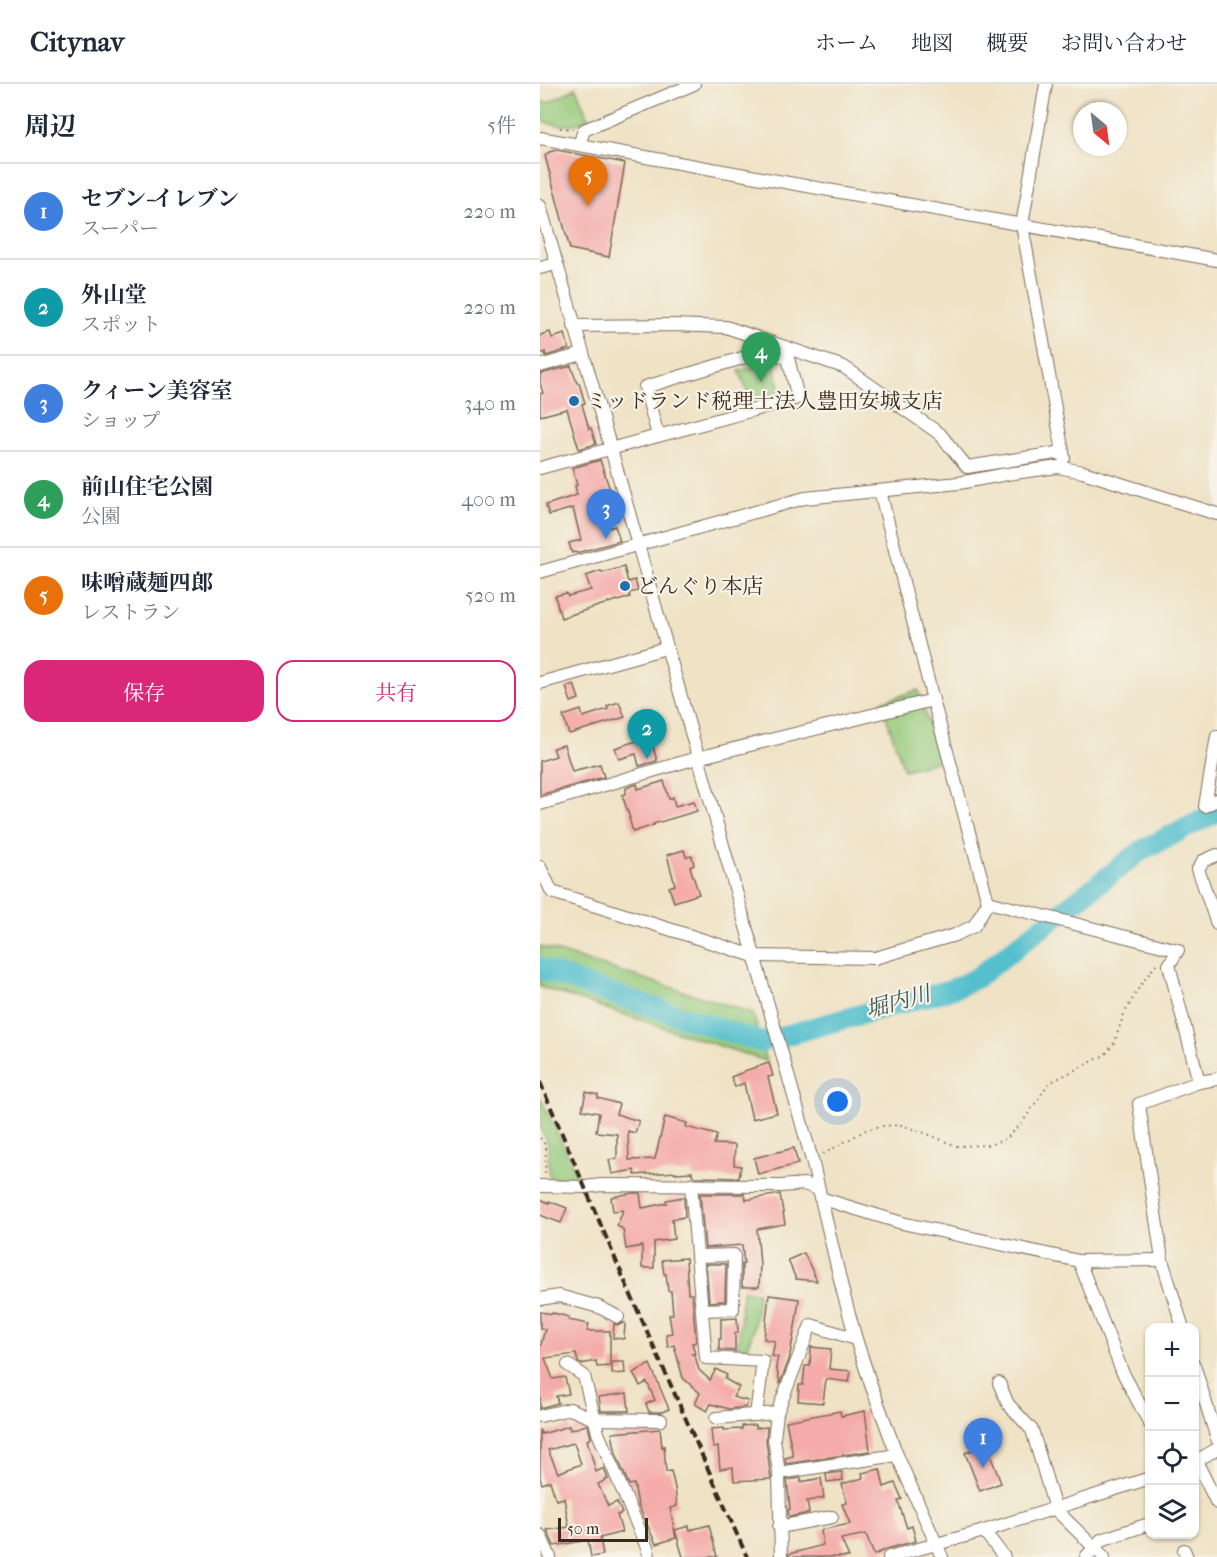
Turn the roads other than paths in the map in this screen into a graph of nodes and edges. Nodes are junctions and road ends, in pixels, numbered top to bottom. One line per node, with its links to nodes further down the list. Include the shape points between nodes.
1 (694, 84): 4 (street, via 584,130)
2 (1046, 84): 6 (street)
3 (540, 138): 4 (street)
4 (579, 145): 6 (street)
5 (540, 206): 8 (street)
6 (1022, 225): 7 (street); 15 (street)
7 (1217, 260)
8 (556, 264): 9 (street); 10 (street)
9 (540, 268)
10 (574, 326): 11 (street); 15 (street, via 726,327 844,367 940,434 967,467)
11 (582, 354): 12 (street); 14 (street)
12 (540, 366)
13 (658, 436): 13 (street, via 798,398 788,358 766,351 645,387); 14 (street)
14 (610, 449): 16 (street); 20 (street)
15 (1063, 452): 17 (street)
16 (540, 468)
17 (1066, 468): 18 (street); 19 (street)
18 (880, 491): 20 (street, via 805,498); 24 (street)
19 (1217, 514)
20 (637, 544): 21 (street); 22 (street)
21 (540, 572)
22 (666, 648): 23 (street); 26 (street)
23 (540, 683)
24 (933, 700): 26 (street); 31 (street)
25 (1217, 736): 27 (street, via 1205,806)
26 (697, 758): 28 (street); 33 (street)
27 (1217, 800)
28 (540, 804)
29 (1217, 855): 32 (street, via 1198,868)
30 (540, 867): 33 (street, via 552,891 564,897)
31 (988, 902): 33 (street, via 974,926 874,958); 35 (street, via 1178,950 1169,966)
32 (1217, 924)
33 (754, 956): 38 (street)
34 (1217, 1079): 35 (street)
35 (1199, 1082): 40 (street, via 1139,1104)
36 (542, 1185): 37 (street)
37 (691, 1185): 38 (street, via 804,1184); 39 (street)
38 (819, 1194): 41 (street, via 902,1223); 46 (street)
39 (697, 1256): 43 (street); 43 (street, via 734,1255 733,1309)
40 (1162, 1260): 41 (street); 45 (street)
41 (1079, 1261): 53 (street, via 1122,1371)
42 (540, 1299): 44 (street, via 559,1296 599,1307)
43 (702, 1310): 51 (street, via 706,1358 763,1362)
44 (618, 1317)
45 (1181, 1323)
46 (856, 1339): 50 (street, via 811,1325); 59 (street)
47 (568, 1365): 54 (street, via 584,1376)
48 (1198, 1377): 57 (street)
49 (999, 1383): 65 (street, via 1008,1404 1032,1431)
50 (777, 1413): 51 (street); 62 (street, via 774,1439)
51 (756, 1415): 55 (street)
52 (540, 1416): 54 (street, via 570,1409)
53 (1145, 1416)
54 (594, 1419): 56 (street); 74 (street)
55 (716, 1419)
56 (661, 1420)
57 (1217, 1439)
58 (1217, 1449): 60 (street)
59 (897, 1455): 62 (street); 71 (street)
60 (1199, 1459)
61 (1199, 1469): 64 (street)
62 (779, 1473): 68 (street)
63 (1145, 1479): 65 (street)
64 (1217, 1503)
65 (1055, 1509): 69 (street); 72 (street)
66 (832, 1517): 68 (street)
67 (1145, 1525): 72 (street, via 1101,1540)
68 (779, 1527): 75 (street)
69 (984, 1531): 71 (street); 78 (street)
70 (540, 1535): 73 (street)
71 (935, 1543): 76 (street); 77 (street)
72 (1090, 1552): 79 (street)
73 (550, 1557)
74 (650, 1557)
75 (781, 1557)
76 (889, 1557)
77 (942, 1557)
78 (1004, 1557)
79 (1104, 1557)

